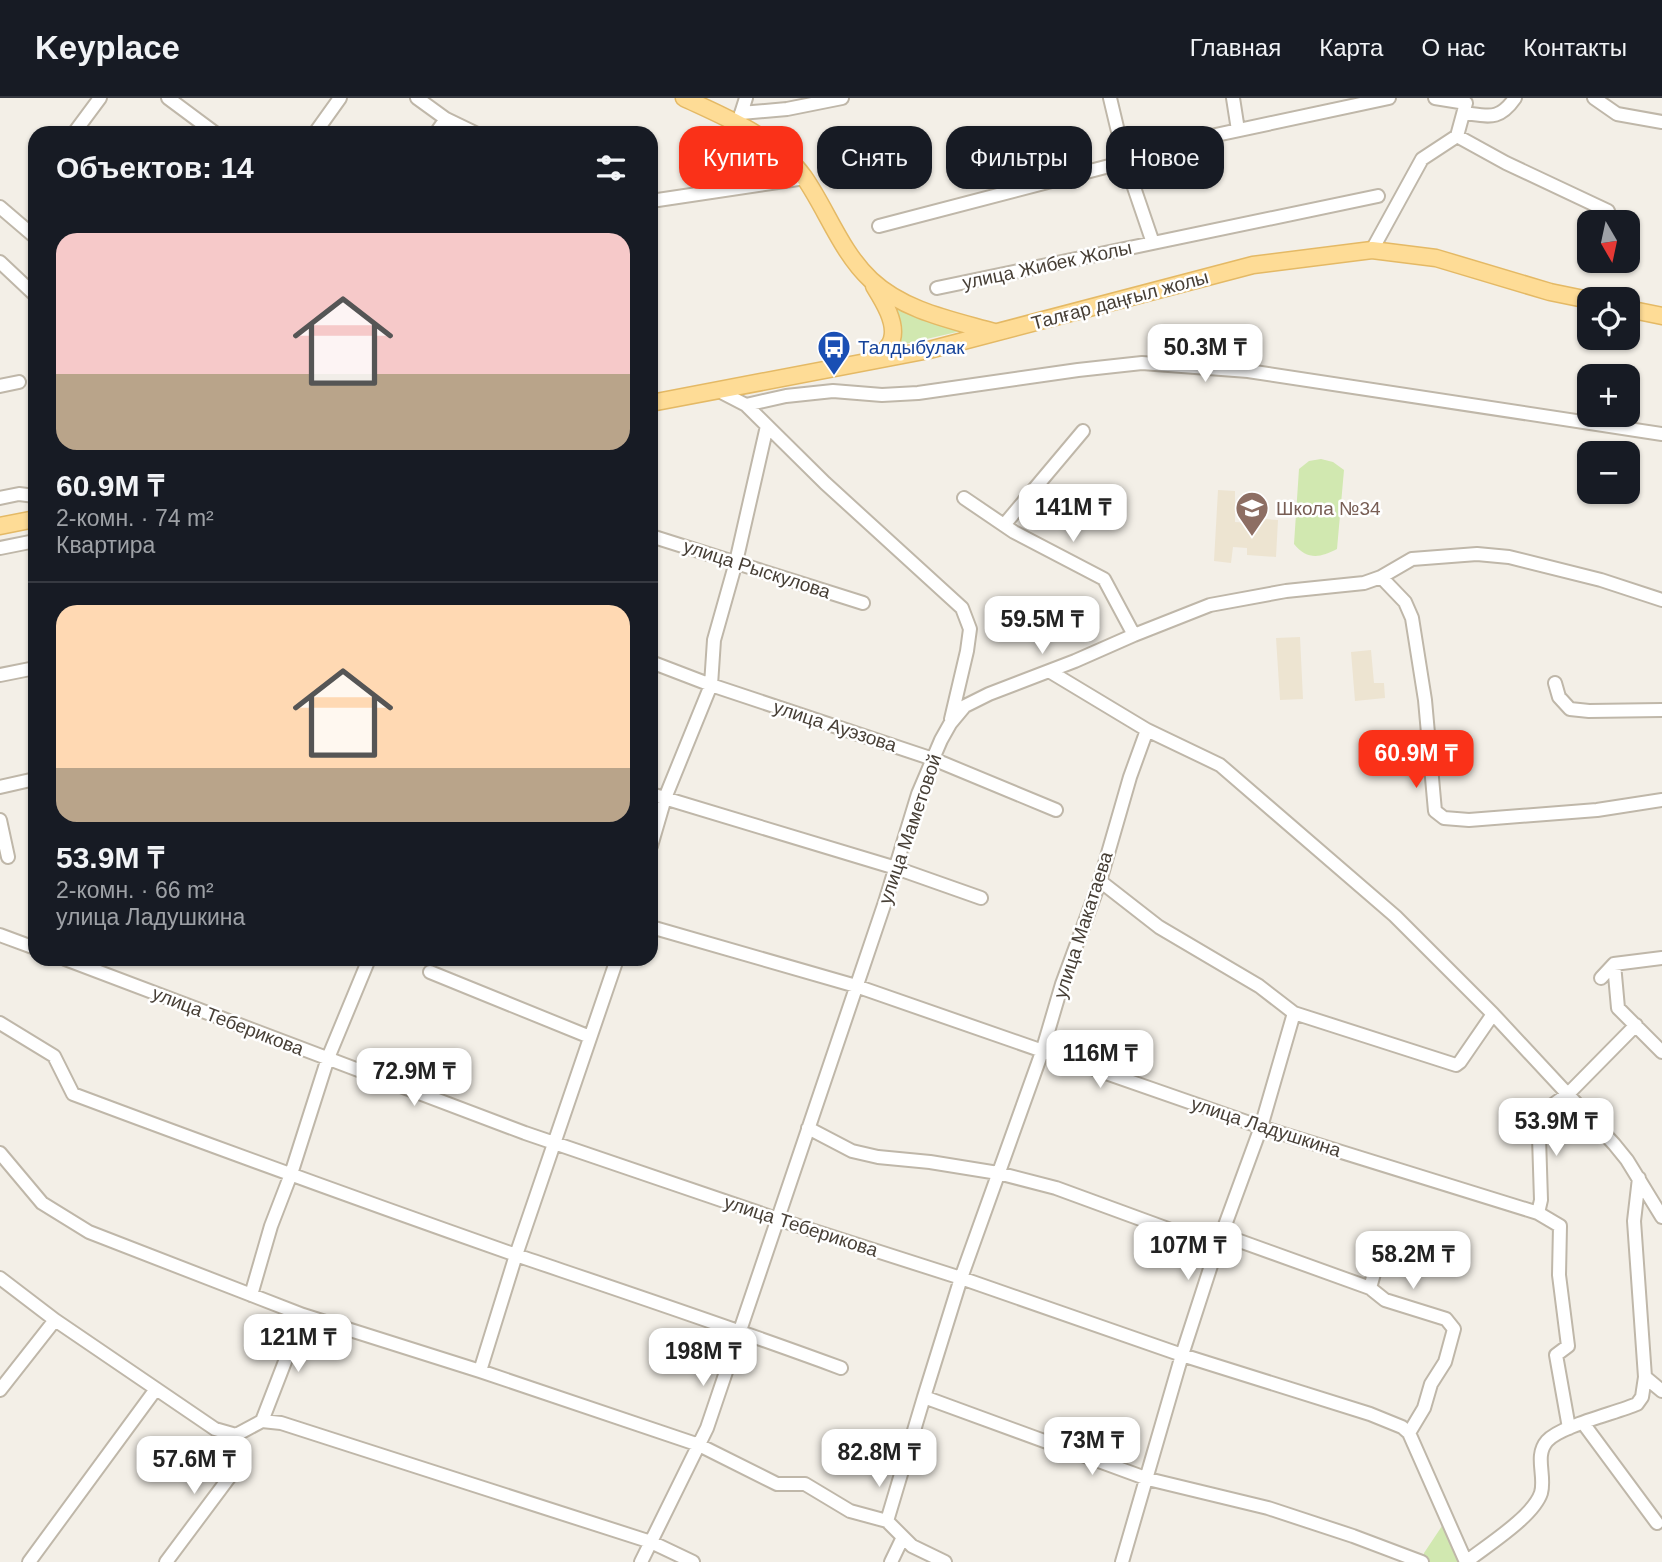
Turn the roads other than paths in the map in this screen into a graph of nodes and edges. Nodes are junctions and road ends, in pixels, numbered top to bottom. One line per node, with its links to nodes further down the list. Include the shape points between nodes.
1 (100, 98): 18 (street)
2 (168, 98): 19 (street)
3 (340, 98): 20 (street)
4 (417, 98): 16 (street)
5 (684, 98): 15 (main road)
6 (746, 98): 15 (street)
7 (842, 98): 15 (street)
8 (1110, 98): 23 (street, улица Жибек Жолы)
9 (1233, 98): 24 (street)
10 (1389, 98): 24 (street)
11 (1435, 98): 14 (street, via 1466,103)
12 (1516, 98): 14 (street, via 1494,117)
13 (1594, 98): 17 (street, via 1617,114)
14 (1464, 113): 26 (street)
15 (740, 118): 28 (main road)
16 (446, 119): 21 (street); 22 (street)
17 (1662, 122)
18 (79, 126)
19 (206, 126)
20 (320, 126)
21 (441, 126)
22 (460, 126)
23 (1117, 126)
24 (1238, 131): 25 (street)
25 (1224, 134)
26 (1457, 136): 33 (street); 37 (street, via 1422,159)
27 (1106, 165): 34 (street)
28 (805, 178): 31 (street); 39 (main road)
29 (1135, 189): 36 (street, улица Жибек Жолы)
30 (1378, 196): 36 (street)
31 (658, 200)
32 (0, 206): 35 (street)
33 (1606, 210)
34 (878, 226)
35 (28, 231)
36 (1153, 243): 41 (street, улица Жибек Жолы)
37 (1372, 250): 42 (main road, Талғар даңғыл жолы, via 1436,258); 45 (main road, Талғар даңғыл жолы, via 1253,265)
38 (0, 262): 40 (street)
39 (871, 281): 45 (main road, via 919,310); 46 (main road, via 890,319 893,338)
40 (28, 288)
41 (937, 288)
42 (1577, 298)
43 (1640, 311): 44 (main road)
44 (1662, 316)
45 (996, 333): 46 (main road, Талғар даңғыл жолы)
46 (873, 361): 49 (main road, Талғар даңғыл жолы)
47 (19, 382): 48 (street)
48 (0, 386)
49 (717, 390): 50 (main road, Талғар даңғыл жолы); 51 (street)
50 (658, 402)
51 (746, 405): 52 (street); 54 (street, via 833,391 918,393 1142,363 1248,371)
52 (767, 426): 64 (street); 76 (street, via 962,608 970,628)
53 (1083, 431): 59 (street)
54 (1662, 434)
55 (28, 495): 56 (street)
56 (0, 498)
57 (964, 498): 59 (street)
58 (28, 520): 60 (main road)
59 (1004, 525): 68 (street, via 1104,579)
60 (0, 526)
61 (658, 538): 64 (street, улица Рыскулова)
62 (28, 542): 63 (street)
63 (0, 548)
64 (736, 562): 67 (street, улица Рыскулова); 74 (street, via 714,640)
65 (1381, 577): 66 (street, улица Маметовой, via 1412,559 1476,554 1509,557); 68 (street, улица Маметовой, via 1219,603); 83 (street, via 1405,602 1412,618 1436,811 1444,818 1597,810)
66 (1662, 600)
67 (863, 603)
68 (1134, 635): 71 (street, улица Маметовой)
69 (658, 665): 74 (street, улица Ауэзова)
70 (28, 669): 72 (street)
71 (1049, 671): 76 (street, улица Маметовой, via 965,706); 77 (street)
72 (0, 675)
73 (1555, 683): 75 (street, via 1559,697 1570,709)
74 (710, 685): 78 (street, улица Ауэзова); 82 (street)
75 (1662, 710)
76 (950, 724): 78 (street, улица Маметовой)
77 (1147, 730): 89 (street, улица Макатаева); 103 (street, via 1220,765 1395,916)
78 (933, 759): 84 (street, улица Ауэзова); 88 (street, улица Маметовой)
79 (28, 781): 80 (street)
80 (0, 787)
81 (658, 796): 82 (street)
82 (664, 798): 86 (street); 88 (street)
83 (1662, 800)
84 (1056, 810)
85 (0, 820): 87 (street)
86 (658, 820)
87 (8, 857)
88 (895, 868): 90 (street); 101 (street, улица Маметовой)
89 (1100, 881): 102 (street, via 1159,927 1259,986); 107 (street, улица Макатаева)
90 (981, 898)
91 (658, 929): 101 (street, улица Ладушкина)
92 (0, 935): 93 (street)
93 (28, 945)
94 (1662, 958): 95 (street)
95 (1614, 964): 100 (street); 105 (street, via 1618,1008)
96 (84, 966): 109 (street, улица Теберикова)
97 (366, 966): 109 (street)
98 (615, 966): 106 (street)
99 (430, 972): 106 (street)
100 (1601, 978)
101 (856, 986): 107 (street, улица Ладушкина); 112 (street, улица Маметовой)
102 (1294, 1013): 103 (street, via 1456,1065); 111 (street)
103 (1493, 1014): 110 (street)
104 (0, 1023): 116 (street, via 54,1056 73,1094)
105 (1636, 1026): 108 (street); 110 (street)
106 (590, 1037): 113 (street)
107 (1042, 1052): 111 (street, улица Ладушкина); 115 (street, улица Макатаева)
108 (1662, 1052)
109 (328, 1058): 113 (street, улица Теберикова); 116 (street)
110 (1568, 1094): 117 (street); 118 (street, via 1547,1109 1539,1137)
111 (1261, 1127): 118 (street, улица Ладушкина); 121 (street)
112 (808, 1128): 115 (street, via 852,1151); 120 (street, улица Маметовой)
113 (554, 1142): 120 (street, улица Теберикова); 123 (street)
114 (0, 1153): 127 (street, via 42,1203 89,1232)
115 (999, 1173): 121 (street); 125 (street, улица Макатаева)
116 (290, 1174): 123 (street); 127 (street)
117 (1639, 1178): 119 (street); 134 (street, via 1634,1221)
118 (1538, 1213): 141 (street, улица Ладушкина, via 1560,1226 1559,1275 1567,1346 1556,1355)
119 (1662, 1217)
120 (777, 1219): 125 (street, улица Теберикова); 130 (street, улица Маметовой)
121 (1220, 1241): 126 (street); 131 (street)
122 (1383, 1241): 126 (street)
123 (516, 1255): 130 (street); 133 (street)
124 (0, 1278): 129 (street)
125 (961, 1278): 131 (street, улица Теберикова); 138 (street, улица Макатаева)
126 (1370, 1288): 142 (street, via 1385,1300 1446,1319 1454,1329 1445,1362)
127 (251, 1295): 128 (street)
128 (303, 1315): 133 (street); 139 (street)
129 (55, 1320): 135 (street); 136 (street)
130 (741, 1331): 132 (street); 144 (street, улица Маметовой)
131 (1182, 1355): 142 (street, улица Теберикова, via 1370,1414); 145 (street)
132 (841, 1368)
133 (480, 1371): 144 (street)
134 (1645, 1377): 137 (street); 140 (street, via 1637,1404)
135 (156, 1389): 143 (street, via 215,1429); 150 (street)
136 (0, 1390)
137 (1662, 1391)
138 (924, 1397): 145 (street); 146 (street, улица Макатаева)
139 (262, 1421): 143 (street); 149 (street, via 281,1423)
140 (1583, 1423): 141 (street); 147 (street)
141 (1569, 1429): 158 (street, via 1548,1440 1541,1451 1544,1483 1536,1504)
142 (1409, 1433): 158 (street)
143 (236, 1435): 151 (street, via 234,1471)
144 (699, 1445): 146 (street, via 777,1484 805,1484 850,1511); 149 (street, улица Маметовой)
145 (1148, 1479): 156 (street); 157 (street, via 1268,1508)
146 (887, 1521): 148 (street)
147 (1657, 1523)
148 (903, 1537): 154 (street); 155 (street, via 926,1555)
149 (651, 1542): 152 (street, улица Маметовой); 153 (street)
150 (29, 1562)
151 (166, 1562)
152 (641, 1562)
153 (693, 1562)
154 (891, 1562)
155 (945, 1562)
156 (1122, 1562)
157 (1422, 1562)
158 (1466, 1562)

